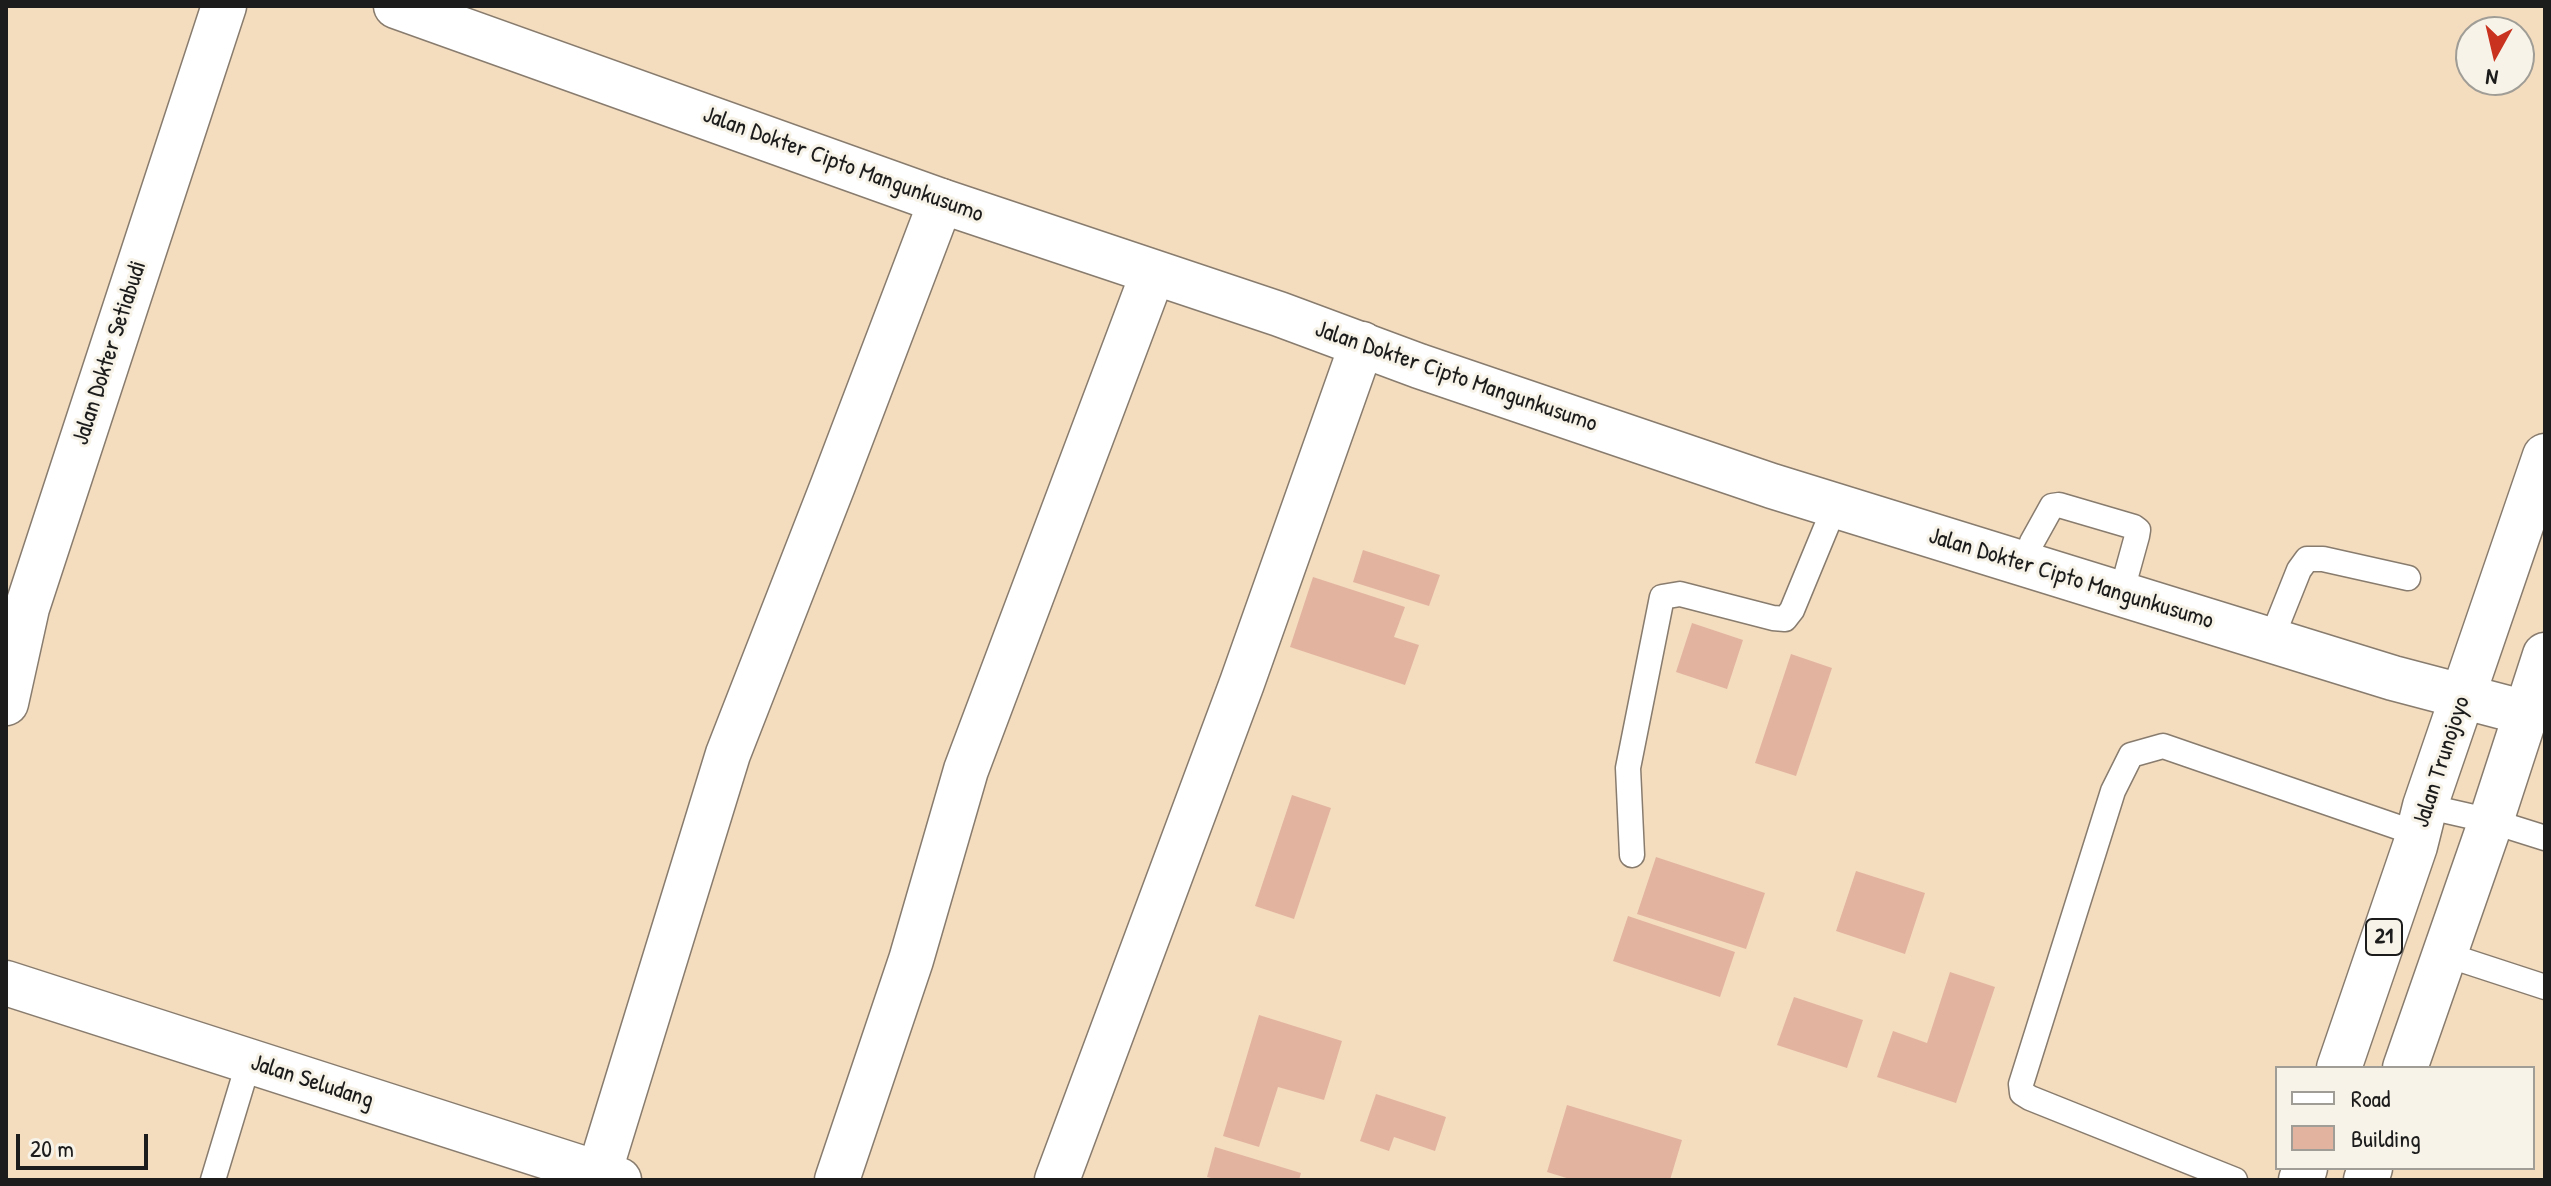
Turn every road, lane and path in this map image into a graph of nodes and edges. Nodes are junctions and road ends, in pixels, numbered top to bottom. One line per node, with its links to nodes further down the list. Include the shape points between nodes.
1 (224, 6): 14 (main road, Jalan Dokter Setiabudi, via 27,608)
2 (396, 6): 3 (main road, Jalan Dokter Cipto Mangunkusumo)
3 (941, 201): 4 (main road, Jalan Dokter Cipto Mangunkusumo); 26 (main road, via 728,754)
4 (1153, 273): 5 (main road, Jalan Dokter Cipto Mangunkusumo); 28 (main road, via 966,770 911,960)
5 (1362, 344): 7 (main road, Jalan Dokter Cipto Mangunkusumo); 29 (main road)
6 (2545, 456): 13 (main road, Jalan Trunojoyo / 21)
7 (1835, 506): 8 (main road, Jalan Dokter Cipto Mangunkusumo); 19 (lane, via 1785,619 1680,594 1662,597 1628,768)
8 (2024, 564): 10 (main road, Jalan Dokter Cipto Mangunkusumo); 10 (lane, via 2052,506 2134,527 2137,536)
9 (2408, 578): 11 (lane, via 2307,559)
10 (2121, 594): 11 (main road, Jalan Dokter Cipto Mangunkusumo)
11 (2271, 640): 13 (main road, Jalan Dokter Cipto Mangunkusumo)
12 (2545, 655): 15 (main road)
13 (2463, 697): 15 (main road, Jalan Dokter Cipto Mangunkusumo); 16 (main road, Jalan Trunojoyo / 21)
14 (6, 703)
15 (2526, 713): 17 (main road)
16 (2422, 820): 17 (lane); 24 (main road, Jalan Trunojoyo / 21); 30 (lane, via 2163,746 2131,755 2113,791 2022,1093)
17 (2491, 821): 18 (lane); 20 (main road)
18 (2545, 838)
19 (1632, 855)
20 (2444, 954): 22 (lane); 25 (main road)
21 (6, 983): 23 (main road, Jalan Seludang)
22 (2545, 987)
23 (249, 1061): 26 (main road, Jalan Seludang); 27 (lane)
24 (2340, 1066)
25 (2406, 1066)
26 (605, 1178)
27 (213, 1180)
28 (837, 1180)
29 (1057, 1180)
30 (2235, 1180)

